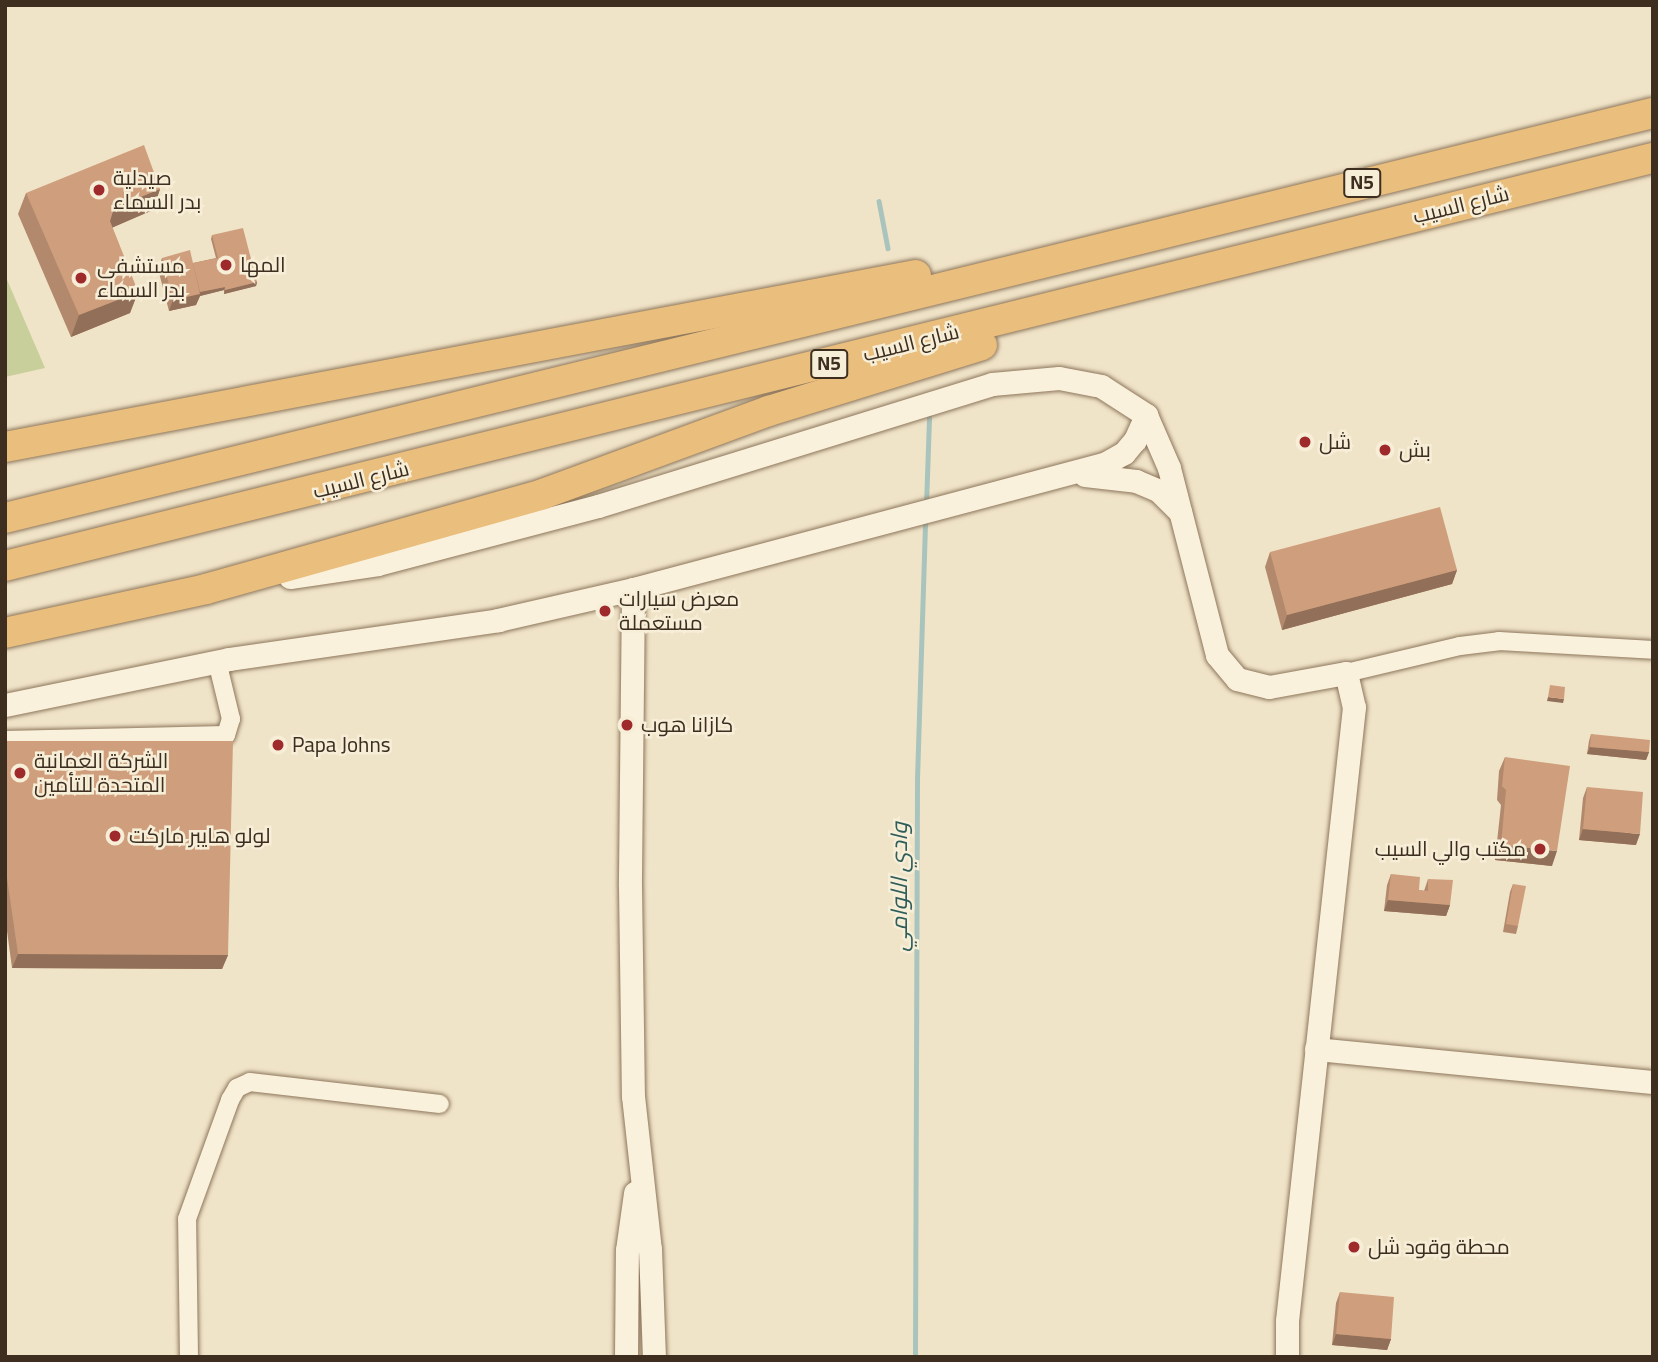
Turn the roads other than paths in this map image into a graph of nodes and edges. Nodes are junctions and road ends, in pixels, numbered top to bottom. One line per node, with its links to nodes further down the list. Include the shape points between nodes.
1 (1653, 113): 4 (highway, N5)
2 (1653, 158): 3 (highway, شارع السيب / N5)
3 (1395, 222): 10 (highway, شارع السيب / N5); 11 (highway, via 769,411 543,494)
4 (1072, 253): 6 (highway, via 884,279); 9 (highway, N5)
5 (1146, 415): 7 (street, via 1124,453); 8 (street, via 1169,468); 11 (street, via 1101,386 1059,378 992,384 598,506 378,564)
6 (5, 447)
7 (1070, 475): 8 (street, via 1136,481 1159,491); 12 (street)
8 (1182, 514): 16 (street, via 1217,654 1237,680 1269,687)
9 (5, 518)
10 (5, 566)
11 (206, 589): 13 (highway)
12 (633, 589): 15 (street, via 498,620); 22 (street, via 630,886 633,1096)
13 (5, 633)
14 (1653, 650): 16 (street, via 1499,641)
15 (216, 661): 17 (street); 18 (street, via 231,719 226,735)
16 (1346, 673): 19 (street, via 1354,707)
17 (5, 705)
18 (5, 740)
19 (1316, 1049): 20 (street); 26 (street)
20 (1653, 1082)
21 (440, 1104): 23 (street, via 250,1082 237,1088 187,1219)
22 (640, 1162): 24 (street, via 627,1251); 25 (street, via 650,1249)
23 (189, 1357)
24 (626, 1357)
25 (654, 1357)
26 (1287, 1357)

